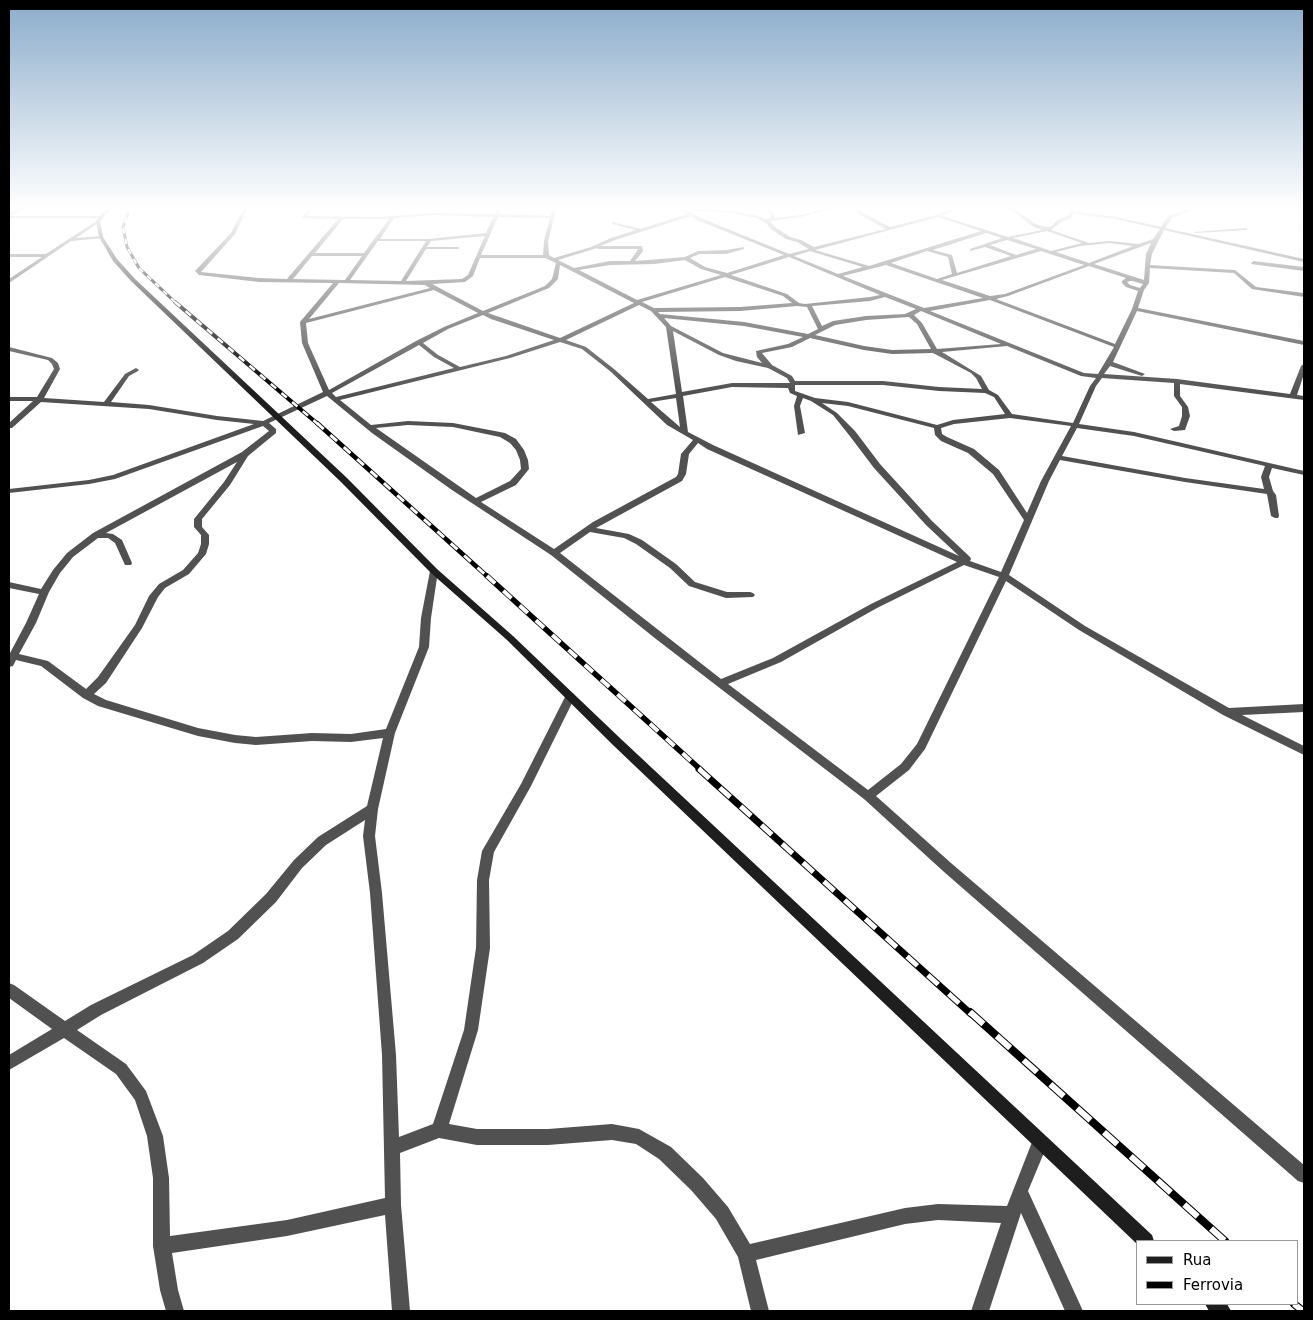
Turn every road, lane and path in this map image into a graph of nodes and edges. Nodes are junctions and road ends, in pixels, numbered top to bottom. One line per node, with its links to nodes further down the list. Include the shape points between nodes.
1 (27, 269): 29 (street)
2 (123, 269): 85 (street)
3 (201, 269): 27 (street, via 198,272 253,280)
4 (298, 269): 27 (street)
5 (356, 269): 31 (street)
6 (411, 269): 32 (street)
7 (473, 269): 33 (street, via 466,280)
8 (553, 269): 46 (street, via 555,279 547,287)
9 (570, 269): 22 (street)
10 (579, 269): 22 (street)
11 (706, 269): 23 (street)
12 (744, 269): 23 (street)
13 (821, 269): 25 (street)
14 (864, 269): 25 (street)
15 (903, 269): 28 (street)
16 (953, 269): 24 (street)
17 (977, 269): 24 (street)
18 (1075, 269): 38 (street)
19 (1102, 269): 26 (street)
20 (1147, 269): 34 (street)
21 (1184, 269): 37 (street, via 1231,272 1254,288)
22 (573, 270): 39 (street)
23 (726, 274): 39 (street); 40 (street, via 785,295)
24 (955, 275): 28 (street)
25 (838, 276): 36 (street)
26 (1135, 279): 34 (street); 34 (street, via 1124,282 1128,286)
27 (288, 280): 30 (street)
28 (938, 280): 38 (street)
29 (9, 281)
30 (337, 282): 31 (street); 49 (street)
31 (346, 282): 32 (street)
32 (402, 283): 33 (street)
33 (424, 283): 35 (street)
34 (1144, 286): 42 (street)
35 (436, 288): 46 (street); 49 (street)
36 (885, 295): 41 (street); 45 (street)
37 (1304, 295)
38 (992, 299): 45 (street); 58 (street)
39 (637, 302): 43 (street); 54 (street)
40 (797, 304): 41 (street); 44 (street)
41 (806, 305): 52 (street, via 813,311)
42 (1135, 309): 56 (street); 58 (street)
43 (653, 310): 44 (street); 48 (street)
44 (729, 310): 50 (street)
45 (922, 310): 47 (street); 57 (street)
46 (482, 312): 54 (street); 55 (street)
47 (911, 315): 52 (street, via 841,320); 60 (street)
48 (661, 316): 50 (street); 51 (street)
49 (303, 322): 73 (street, via 305,343)
50 (744, 324): 53 (street)
51 (669, 327): 62 (street, via 720,354); 74 (street)
52 (820, 328): 53 (street)
53 (811, 336): 60 (street, via 877,350); 62 (street, via 790,346 758,352)
54 (560, 340): 63 (street, via 508,357); 82 (street, via 584,348)
55 (418, 342): 63 (street); 73 (street)
56 (1304, 343)
57 (1008, 344): 60 (street); 66 (street)
58 (1116, 346): 61 (street)
59 (9, 349): 80 (street, via 50,359 57,365 55,375)
60 (935, 351): 72 (street, via 966,366)
61 (1109, 363): 67 (street); 68 (street)
62 (770, 366): 70 (street, via 790,377)
63 (458, 368): 79 (street)
64 (1304, 368): 76 (street)
65 (136, 370): 83 (street, via 126,375)
66 (1083, 375): 67 (street); 71 (street)
67 (1102, 375): 68 (street); 71 (street)
68 (1157, 379): 69 (street)
69 (1176, 381): 76 (street); 91 (street, via 1177,396 1185,407 1186,416 1182,428)
70 (792, 385): 72 (street, via 882,383); 74 (street, via 732,385); 75 (street, via 792,392)
71 (1093, 386): 87 (street)
72 (986, 391): 84 (street, via 996,396)
73 (328, 393): 79 (street); 85 (street)
74 (681, 396): 82 (street); 92 (street)
75 (800, 396): 81 (street); 93 (street, via 797,406)
76 (1293, 396): 77 (street)
77 (1304, 398)
78 (9, 399): 80 (street)
79 (335, 399): 89 (street)
80 (39, 400): 83 (street); 88 (street)
81 (813, 400): 90 (street, via 848,404); 109 (street, via 843,422 882,472)
82 (647, 401): 92 (street)
83 (106, 404): 86 (street)
84 (1010, 416): 87 (street); 90 (street, via 953,422)
85 (278, 418): 86 (street); 110 (street)
86 (264, 423): 95 (street, via 273,431); 99 (street, via 115,477)
87 (1075, 425): 96 (street); 97 (street, via 1202,448)
88 (9, 426)
89 (370, 427): 101 (street); 101 (street, via 408,423 453,425 494,433 514,441 525,469 513,483)
90 (937, 427): 103 (street, via 944,439 971,451 996,472)
91 (1174, 429)
92 (685, 433): 94 (street)
93 (801, 433)
94 (697, 440): 104 (street, via 685,454 679,479); 107 (street)
95 (245, 454): 105 (street); 117 (street, via 198,519 198,527 205,535 202,554 186,572 162,586 116,661)
96 (1058, 457): 100 (street); 103 (street)
97 (1269, 466): 98 (street); 100 (street, via 1265,477)
98 (1304, 473)
99 (9, 491)
100 (1269, 492): 102 (street)
101 (476, 501): 106 (street)
102 (1275, 516)
103 (1028, 520): 111 (street)
104 (589, 529): 106 (street); 114 (street, via 626,536 639,542 692,584 726,595)
105 (96, 535): 108 (street, via 110,536 119,542); 113 (street, via 63,563)
106 (554, 553): 116 (street, via 659,638)
107 (965, 561): 109 (street); 116 (street, via 874,606 777,660)
108 (128, 563)
109 (976, 567): 111 (street)
110 (434, 570): 118 (street); 121 (street, via 424,647)
111 (1004, 576): 120 (street, via 1082,628); 123 (street, via 922,746 905,767)
112 (9, 585): 113 (street)
113 (44, 592): 115 (street)
114 (750, 595)
115 (11, 660): 117 (street, via 44,663)
116 (721, 683): 123 (street)
117 (87, 695): 121 (street, via 102,703 178,726 235,739 351,738)
118 (570, 697): 128 (street, via 534,770 488,851 483,880 483,948 471,1030); 129 (street)
119 (1304, 708): 120 (street)
120 (1227, 712): 122 (street)
121 (390, 733): 124 (street)
122 (1304, 751)
123 (868, 796): 131 (street)
124 (372, 809): 126 (street, via 322,841 298,864 271,898 233,934 205,954); 130 (street, via 369,836 389,1055)
125 (9, 990): 126 (street)
126 (64, 1029): 127 (street); 136 (street, via 121,1070 141,1096 158,1153)
127 (9, 1063)
128 (439, 1130): 130 (street); 137 (street, via 477,1137 548,1137 612,1132 638,1137 665,1153 697,1184 722,1213)
129 (1040, 1143): 132 (street); 135 (street)
130 (392, 1148): 133 (street)
131 (1304, 1175)
132 (1020, 1191): 134 (street); 142 (street)
133 (393, 1205): 136 (street, via 287,1228); 139 (street)
134 (1012, 1215): 137 (street, via 938,1212 913,1215); 141 (street)
135 (1145, 1240)
136 (162, 1246): 138 (street)
137 (746, 1254): 140 (street)
138 (175, 1311)
139 (401, 1311)
140 (760, 1311)
141 (980, 1311)
142 (1074, 1311)

